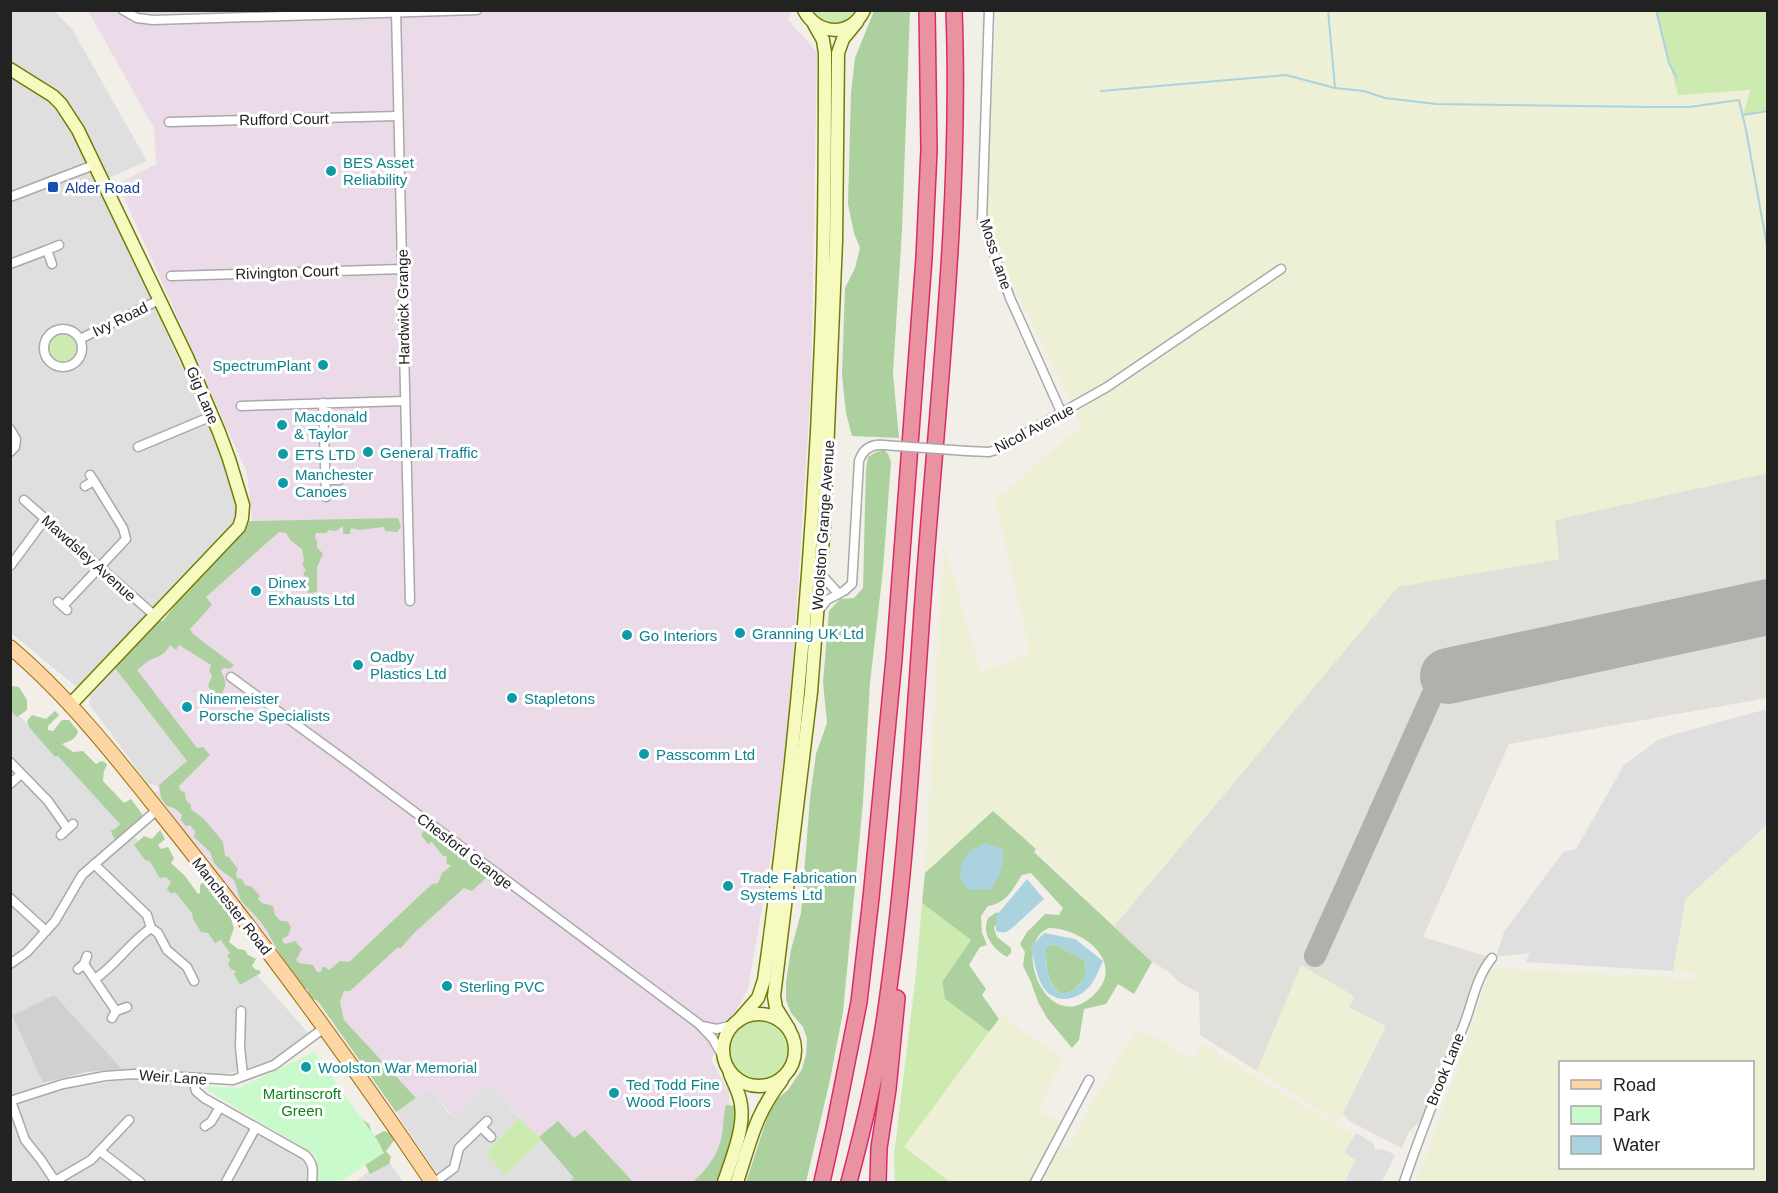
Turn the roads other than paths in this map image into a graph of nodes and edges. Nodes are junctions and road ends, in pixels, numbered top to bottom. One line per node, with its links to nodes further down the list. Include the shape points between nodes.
1 (123, 10): 8 (street, via 137,18 153,20)
2 (477, 10): 8 (street)
3 (796, 10): 9 (street)
4 (864, 10): 10 (main road, Woolston Grange Avenue)
5 (927, 10): 90 (highway, via 924,258 894,659 859,1002)
6 (954, 10): 56 (highway, via 954,167 948,264)
7 (989, 10): 28 (street, Moss Lane, via 982,221 1010,298)
8 (396, 11): 12 (street, Hardwick Grange)
9 (809, 18): 10 (main road, via 831,31); 67 (main road, Woolston Grange Avenue, via 823,40 825,53 825,214 806,598 764,980 758,998)
10 (857, 22): 41 (main road, Woolston Grange Avenue, via 843,39 837,61 836,241)
11 (10, 69): 14 (main road, Gig Lane, via 61,104)
12 (398, 116): 13 (street, Rufford Court); 20 (street, Hardwick Grange)
13 (169, 122)
14 (94, 165): 15 (street); 23 (main road, Gig Lane)
15 (10, 197)
16 (59, 245): 17 (street)
17 (47, 250): 18 (street); 19 (street)
18 (10, 264)
19 (52, 264)
20 (402, 269): 22 (street, Rivington Court); 25 (street, Hardwick Grange)
21 (1281, 269): 28 (street, Nicol Avenue)
22 (171, 276)
23 (159, 300): 24 (street, Ivy Road); 29 (main road, Gig Lane)
24 (80, 339): 24 (street, Ivy Road, via 82,351 71,365 59,367 45,355 45,343 52,332 70,330)
25 (405, 401): 26 (street); 43 (street, Hardwick Grange)
26 (323, 404): 27 (street); 33 (street)
27 (241, 406)
28 (1062, 414): 42 (street, Nicol Avenue, bridge, via 989,452 875,444 867,448 859,461 854,579 849,588)
29 (212, 416): 31 (street); 46 (main road, Gig Lane, via 239,491 242,518)
30 (10, 429): 32 (street, via 16,439)
31 (138, 447)
32 (10, 452)
33 (326, 480): 34 (street); 36 (street)
34 (339, 480)
35 (85, 486): 40 (street, via 92,478 126,536 122,545)
36 (326, 497)
37 (24, 500): 38 (street, Mawdsley Avenue)
38 (45, 519): 39 (street); 40 (street, Mawdsley Avenue)
39 (12, 566)
40 (99, 566): 44 (street); 46 (street, Mawdsley Avenue)
41 (820, 573): 42 (street); 45 (main road, Woolston Grange Avenue)
42 (838, 593): 45 (street, Nicol Avenue)
43 (410, 601)
44 (63, 606)
45 (817, 612): 70 (main road, Woolston Grange Avenue, via 809,714 774,996 776,1008)
46 (154, 615): 49 (main road, Gig Lane)
47 (10, 647): 49 (main road, Manchester Road)
48 (231, 677): 68 (street, Chesford Grange)
49 (70, 705): 53 (main road, Manchester Road)
50 (10, 762): 51 (street)
51 (21, 774): 52 (street); 54 (street, via 48,801)
52 (10, 784)
53 (157, 810): 55 (street); 69 (main road, Manchester Road)
54 (67, 829)
55 (94, 864): 58 (street, via 147,915); 59 (street, via 77,882)
56 (899, 897): 91 (highway, via 886,1011 864,1127); 92 (highway, via 901,962)
57 (10, 898): 59 (street)
58 (151, 928): 63 (street); 64 (street, via 187,968)
59 (46, 931): 62 (street)
60 (1492, 958): 94 (street, Brook Lane, via 1481,975)
61 (83, 963): 63 (street)
62 (10, 964)
63 (95, 979): 65 (street, via 114,1014)
64 (194, 982)
65 (127, 1007)
66 (241, 1011): 72 (street)
67 (735, 1023): 68 (street, via 717,1029); 70 (main road, via 759,1014 770,1016); 71 (main road, via 724,1040)
68 (699, 1024): 71 (street, Chesford Grange, via 713,1039)
69 (324, 1028): 72 (street, Weir Lane, via 281,1061); 87 (main road, Manchester Road)
70 (789, 1029): 73 (main road, via 795,1054)
71 (724, 1061): 73 (main road, via 732,1074 752,1086 763,1087); 88 (main road, via 742,1112)
72 (243, 1076): 74 (street, Weir Lane, via 233,1080)
73 (784, 1077): 89 (main road, via 758,1118)
74 (194, 1078): 76 (street, Weir Lane, via 134,1074 85,1079); 77 (street, via 196,1091)
75 (1089, 1080): 93 (street)
76 (11, 1101): 83 (street, via 25,1140)
77 (220, 1107): 79 (street); 80 (street)
78 (129, 1120): 82 (street)
79 (205, 1126)
80 (256, 1127): 85 (street); 86 (street, via 305,1155 311,1161)
81 (491, 1137): 87 (street, via 484,1124 459,1148 454,1168)
82 (100, 1151): 83 (street); 84 (street)
83 (54, 1182)
84 (140, 1182)
85 (226, 1182)
86 (312, 1182)
87 (434, 1182)
88 (724, 1182)
89 (737, 1182)
90 (822, 1182)
91 (849, 1182)
92 (878, 1182)
93 (1035, 1182)
94 (1404, 1182)

